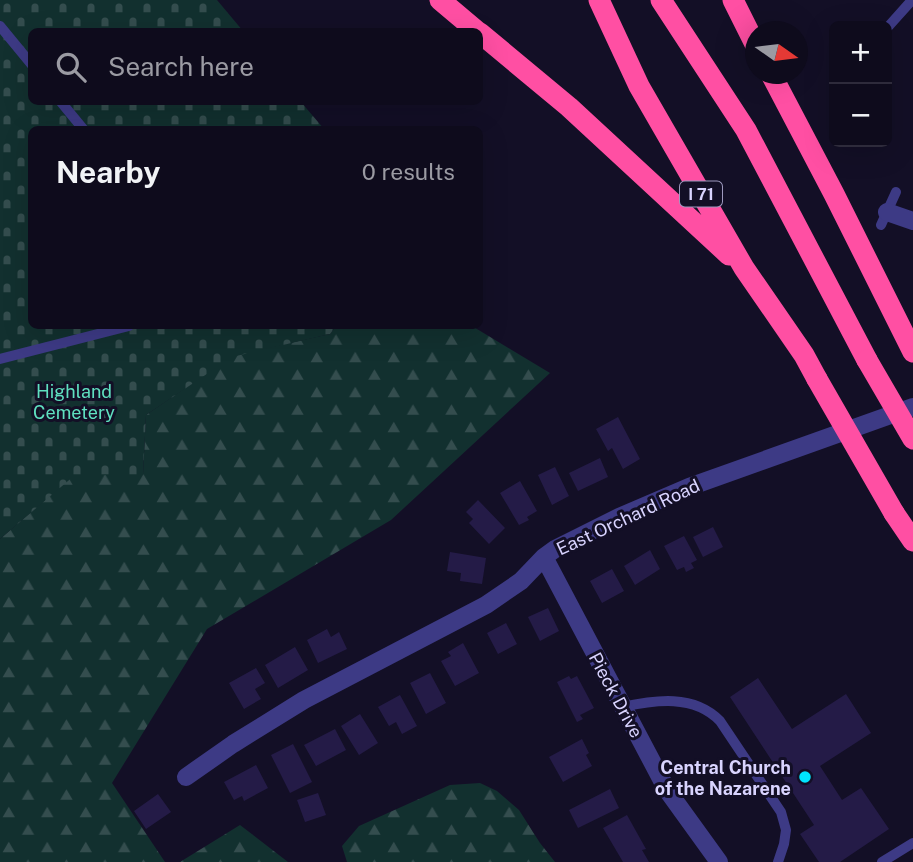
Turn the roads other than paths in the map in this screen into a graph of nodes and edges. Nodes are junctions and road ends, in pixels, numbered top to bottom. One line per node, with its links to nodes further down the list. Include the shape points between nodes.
1 (440, 0): 9 (highway)
2 (599, 0): 18 (highway, I 71, via 639,86)
3 (662, 0): 23 (highway, bridge, via 746,131)
4 (733, 0): 7 (highway)
5 (912, 0): 6 (lane)
6 (892, 22)
7 (745, 24)
8 (0, 26): 11 (lane)
9 (474, 28)
10 (483, 35): 18 (highway, via 569,107)
11 (28, 60)
12 (776, 84): 20 (highway)
13 (63, 105): 14 (lane)
14 (81, 126)
15 (895, 192): 16 (lane)
16 (884, 218): 17 (street)
17 (913, 221)
18 (744, 268): 24 (highway, I 71, bridge, via 804,355)
19 (117, 329): 21 (lane)
20 (912, 350)
21 (0, 359)
22 (913, 407): 25 (street, East Orchard Road, via 689,487)
23 (913, 439)
24 (913, 541)
25 (544, 557): 26 (street, Pieck Drive); 27 (street, East Orchard Road, via 486,605 304,700)
26 (622, 707): 29 (street, Pieck Drive, via 667,790); 30 (lane, via 686,702 711,712 781,812 786,830)
27 (186, 778)
28 (913, 843): 31 (lane)
29 (719, 862)
30 (778, 862)
31 (883, 862)

